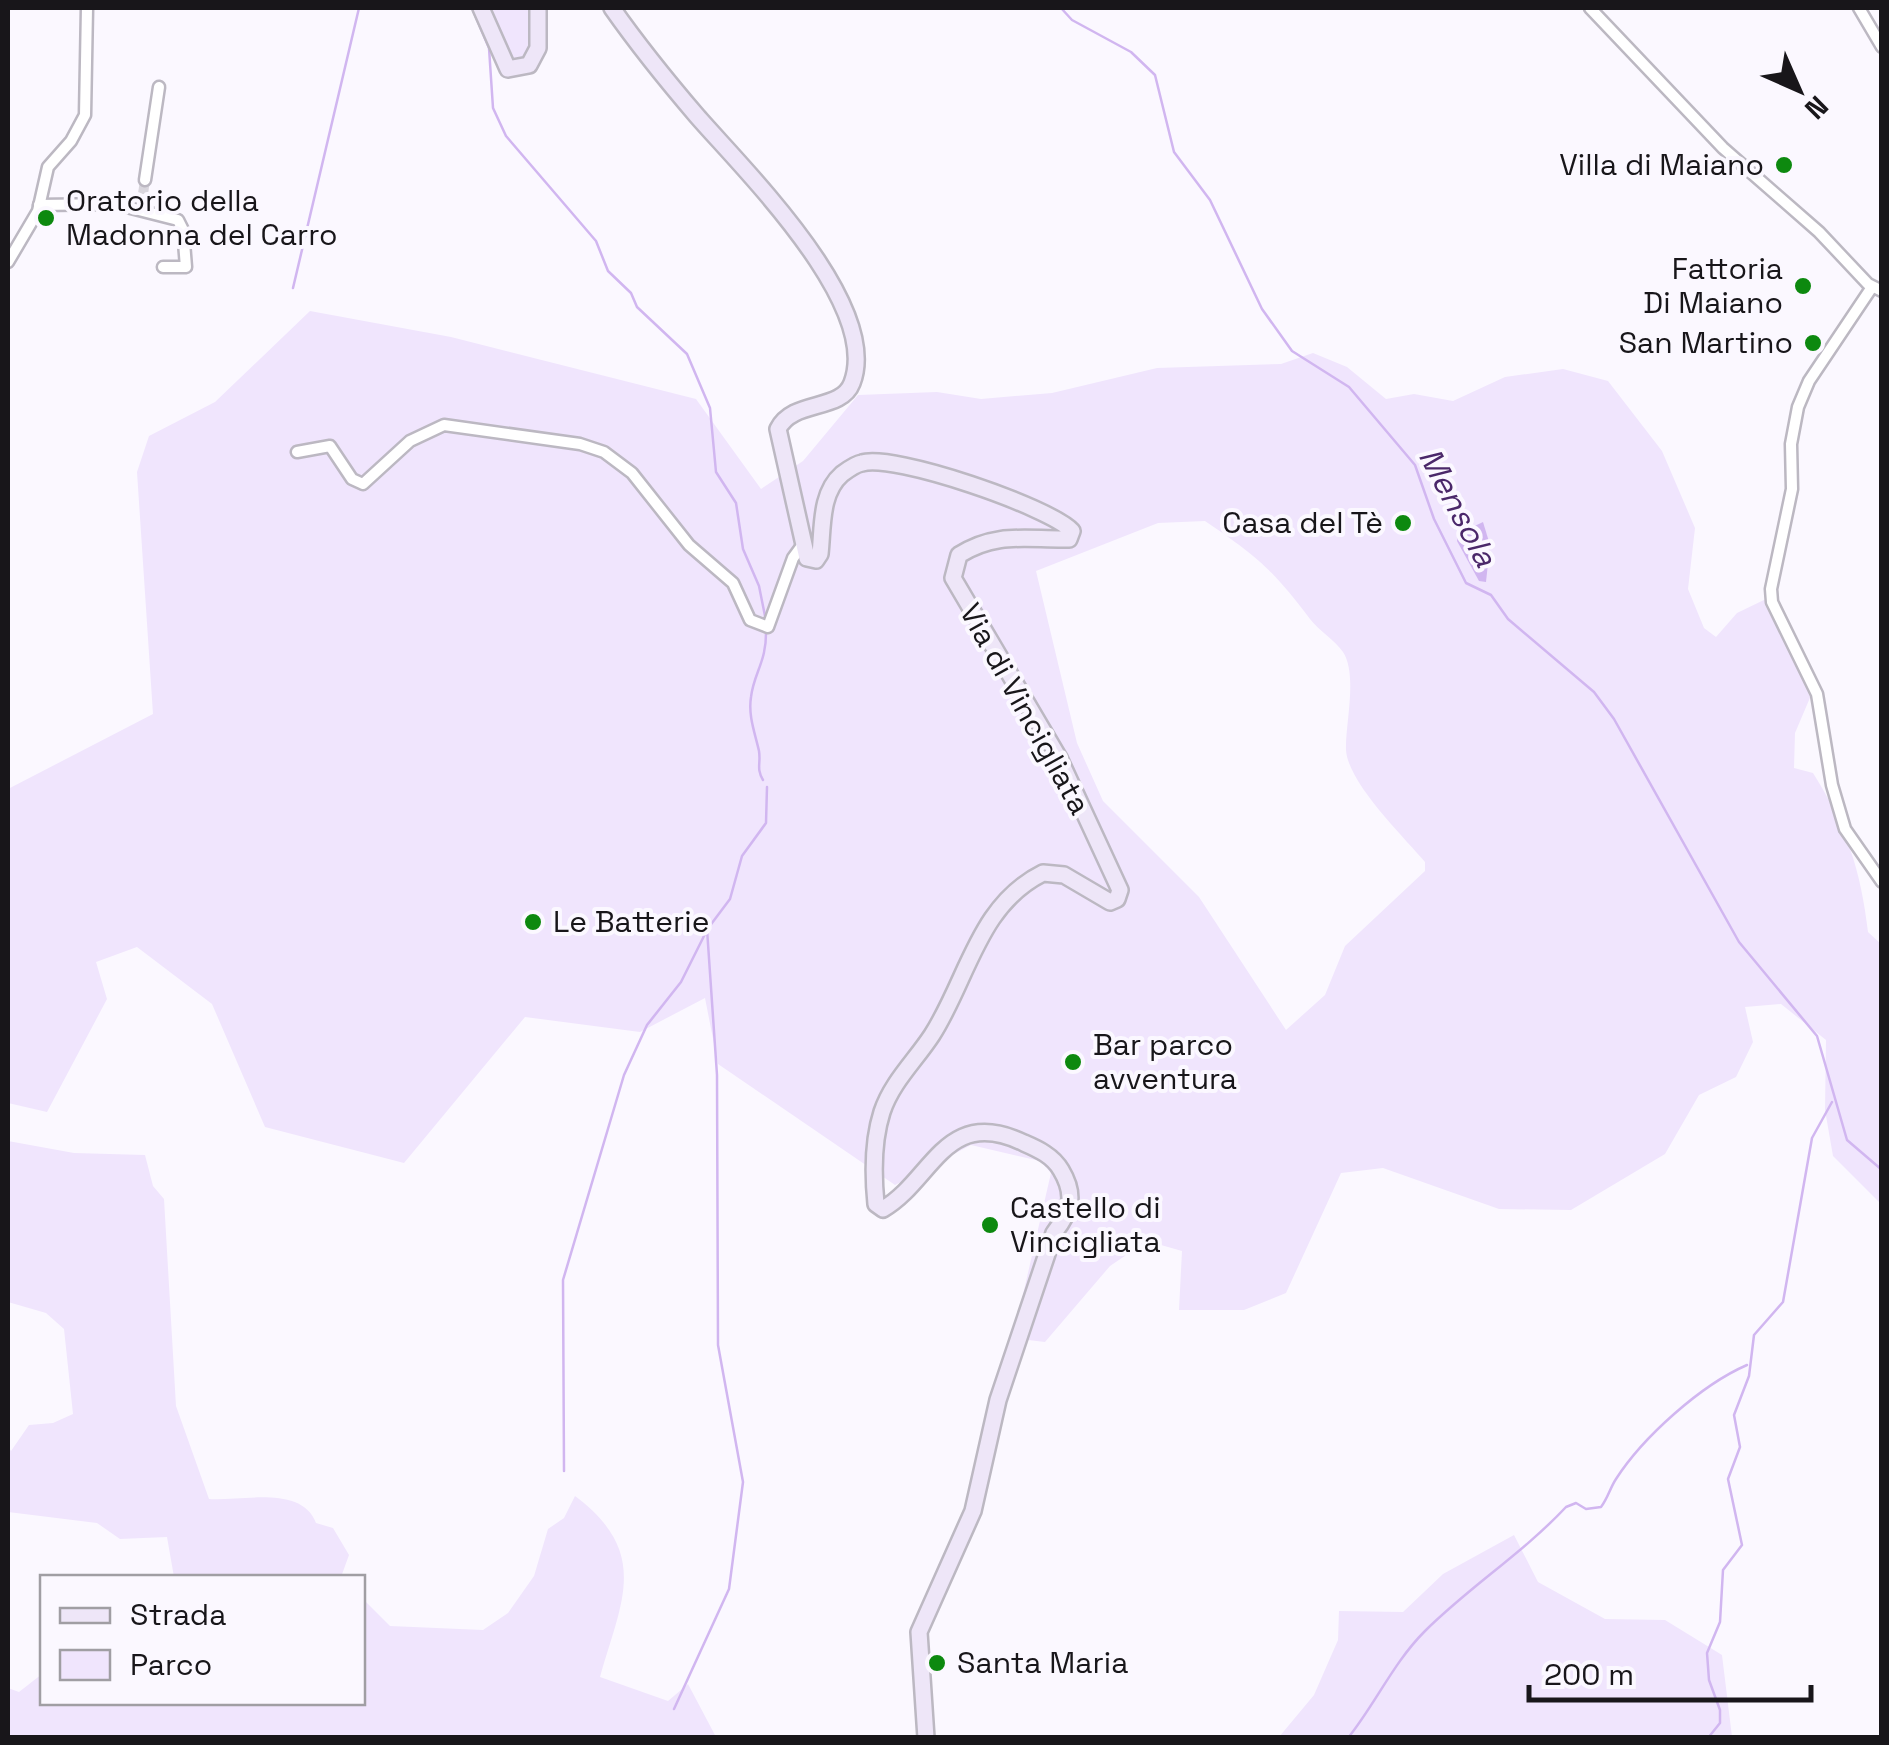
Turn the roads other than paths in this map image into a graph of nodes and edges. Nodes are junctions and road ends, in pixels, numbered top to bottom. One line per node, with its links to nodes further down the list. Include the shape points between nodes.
1 (87, 8): 11 (street, via 85,115 48,166)
2 (481, 8): 3 (street, via 508,70 529,65 538,48)
3 (538, 8)
4 (612, 8): 17 (street, via 760,181 845,311 857,356 851,387 790,414 778,429)
5 (1590, 8): 15 (street, via 1723,148)
6 (1859, 8): 7 (street)
7 (1882, 46)
8 (160, 87): 9 (street)
9 (146, 180)
10 (143, 194): 12 (street)
11 (39, 205): 12 (street); 13 (street)
12 (141, 209): 14 (street, via 182,224 186,267)
13 (8, 262)
14 (163, 266)
15 (1877, 289): 18 (street, via 1808,380 1798,407 1792,489 1770,588 1817,694 1845,829)
16 (297, 452): 17 (street, via 330,446 358,484 410,441 444,426 604,452 734,582 750,620 764,627)
17 (804, 544): 19 (street, Via di Vincigliata, via 807,558 816,560 826,494 862,462 923,470 1068,526 1069,539 1017,536 981,543 960,555 953,578 1059,758 1120,890 1110,902 1064,875 1043,873 1009,896 974,948 933,1033 896,1082 876,1134 876,1204 883,1209 948,1146 978,1132 1010,1136 1042,1151 1070,1187 1070,1211 1054,1233 998,1400 973,1512 919,1632)
18 (1882, 882)
19 (926, 1738)

